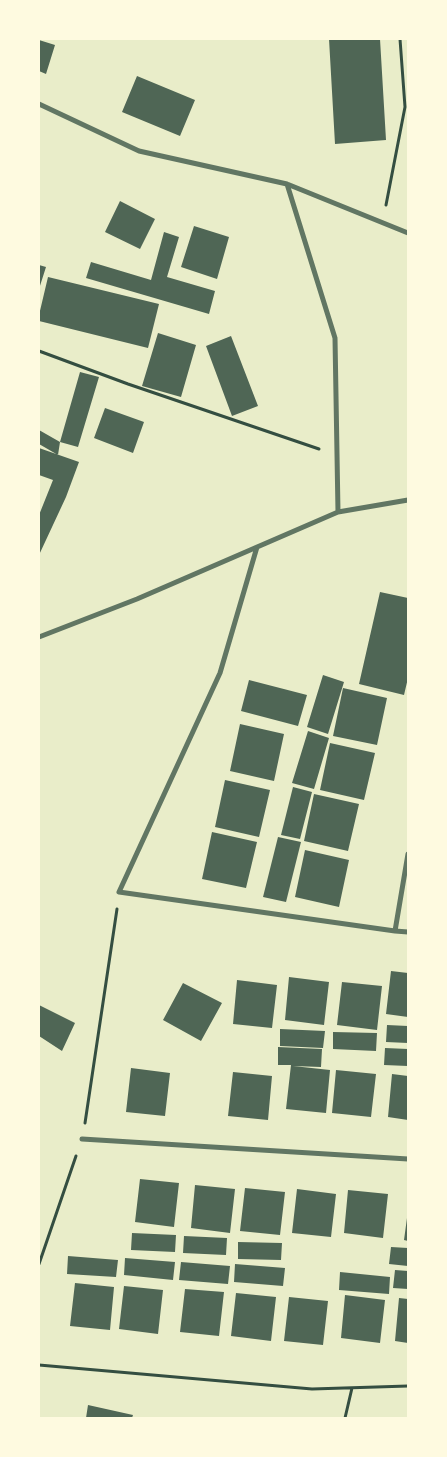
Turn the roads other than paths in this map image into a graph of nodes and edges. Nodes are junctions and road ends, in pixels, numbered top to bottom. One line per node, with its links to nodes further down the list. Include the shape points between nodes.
1 (39, 104): 2 (street, via 139,151)
2 (287, 184): 3 (street); 5 (street, via 334,338)
3 (408, 233)
4 (408, 500): 5 (street)
5 (338, 512): 6 (street)
6 (257, 547): 7 (street); 9 (street, via 220,673 119,892)
7 (39, 637)
8 (408, 854): 9 (street)
9 (394, 931): 10 (street)
10 (408, 932)
11 (82, 1139): 12 (street)
12 (408, 1159)

